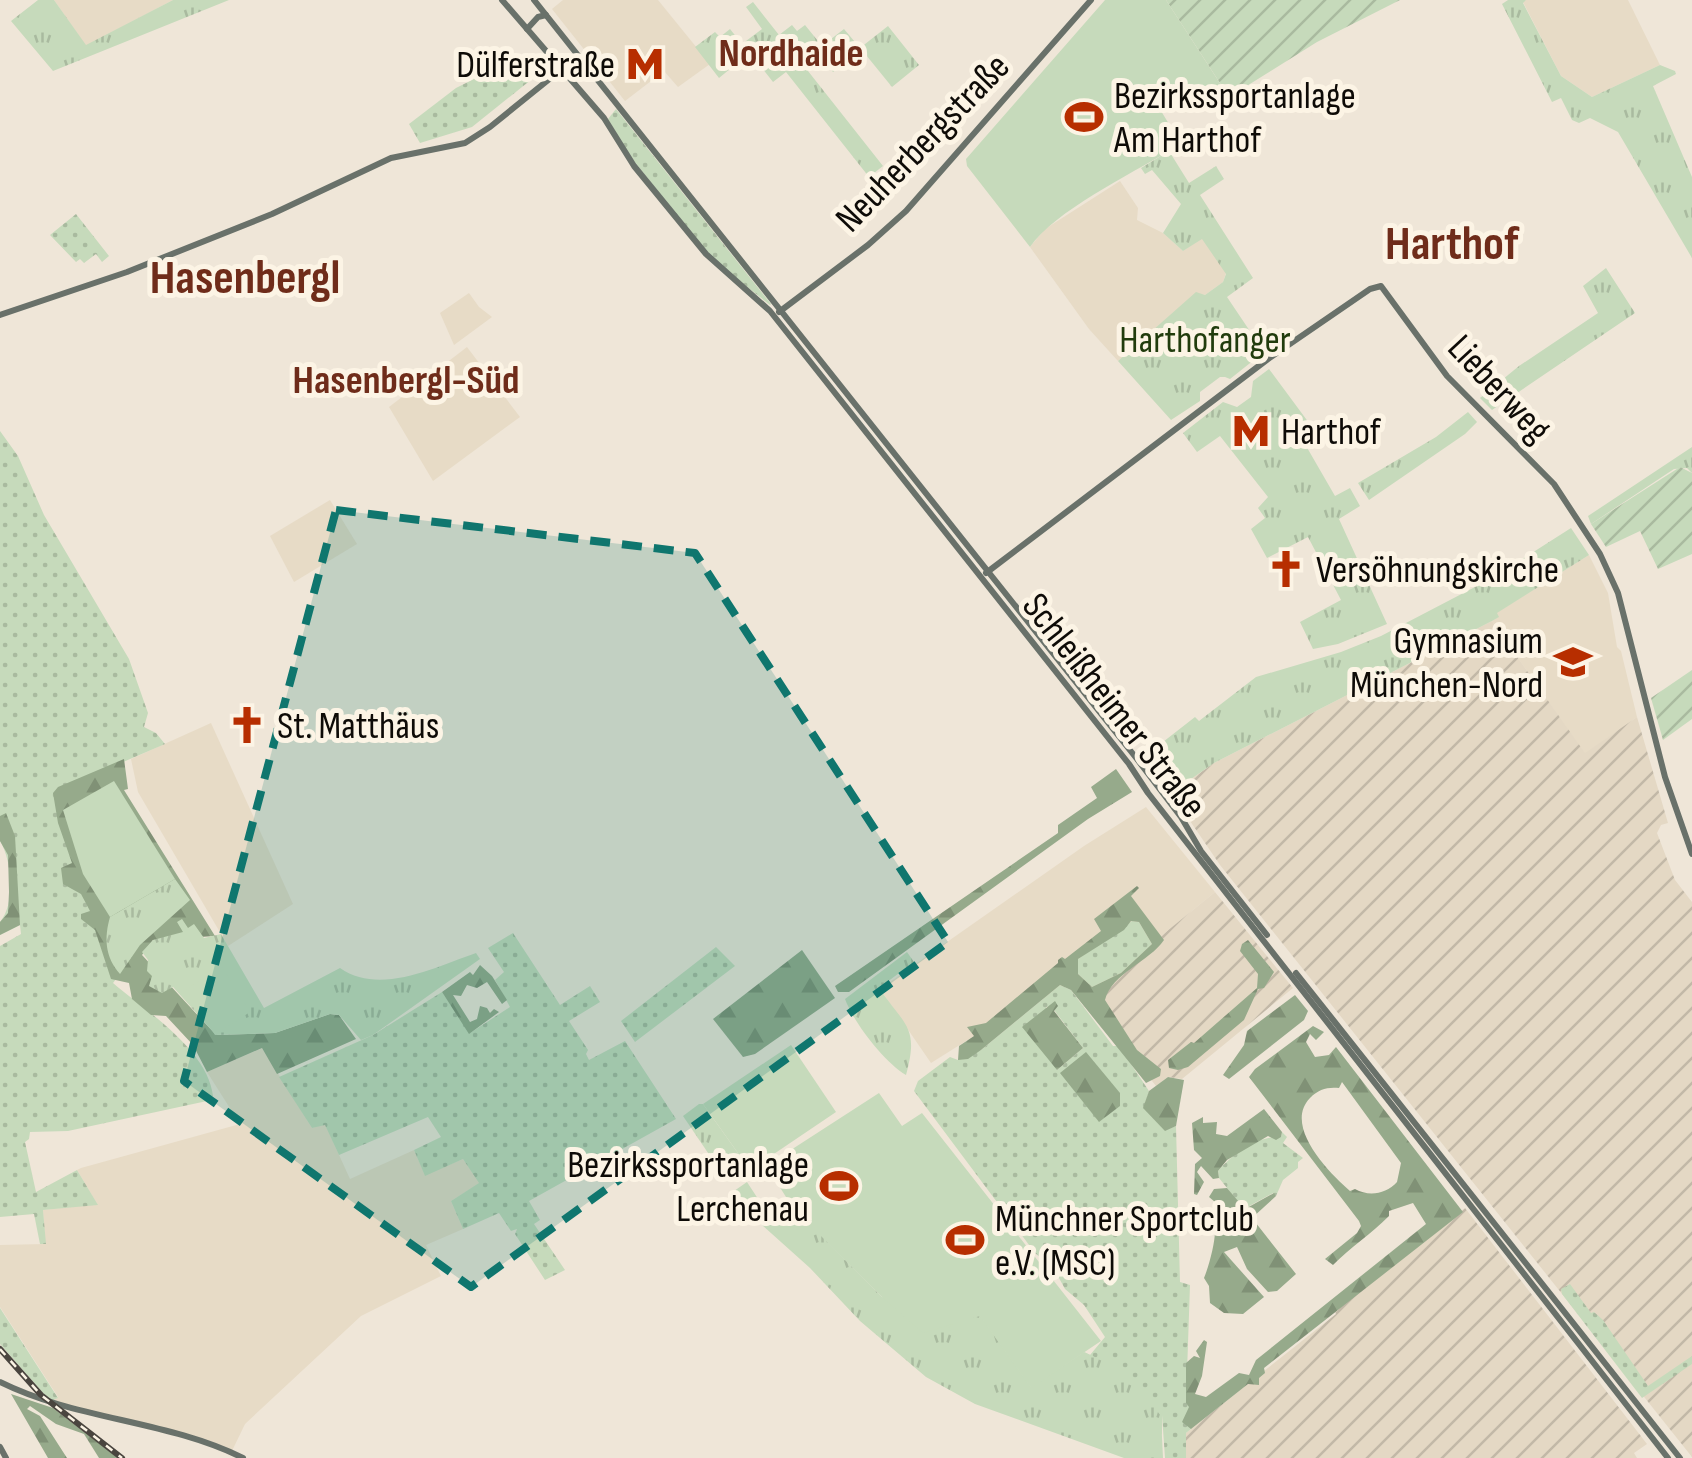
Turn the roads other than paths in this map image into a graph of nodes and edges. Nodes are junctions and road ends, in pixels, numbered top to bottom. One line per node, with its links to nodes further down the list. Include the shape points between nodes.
1 (502, 0): 5 (main road, Schleißheimer Straße)
2 (534, 0): 4 (main road, Schleißheimer Straße)
3 (1091, 0): 10 (main road, Neuherbergstraße, via 906,210)
4 (546, 15): 5 (main road); 6 (main road, Schleißheimer Straße)
5 (526, 29): 7 (main road, Schleißheimer Straße)
6 (578, 56): 7 (main road); 8 (main road, Schleißheimer Straße)
7 (562, 69): 9 (main road, Schleißheimer Straße); 11 (main road, via 465,143 391,158 127,272)
8 (614, 102): 9 (main road, via 612,112); 10 (main road, Schleißheimer Straße)
9 (601, 115): 10 (main road, Schleißheimer Straße, via 706,254)
10 (777, 313): 12 (main road, Schleißheimer Straße)
11 (0, 314)
12 (803, 346): 13 (main road, Schleißheimer Straße); 14 (main road, Schleißheimer Straße)
13 (988, 571): 14 (main road); 15 (main road, Lieberweg, via 1268,359 1381,286 1447,376 1551,480 1600,554 1618,593 1664,777); 21 (main road, Schleißheimer Straße, via 1280,954)
14 (981, 577): 20 (main road, Schleißheimer Straße)
15 (1692, 854)
16 (0, 1382): 19 (main road)
17 (0, 1447): 18 (main road)
18 (6, 1458)
19 (243, 1458)
20 (1668, 1458)
21 (1680, 1458)

